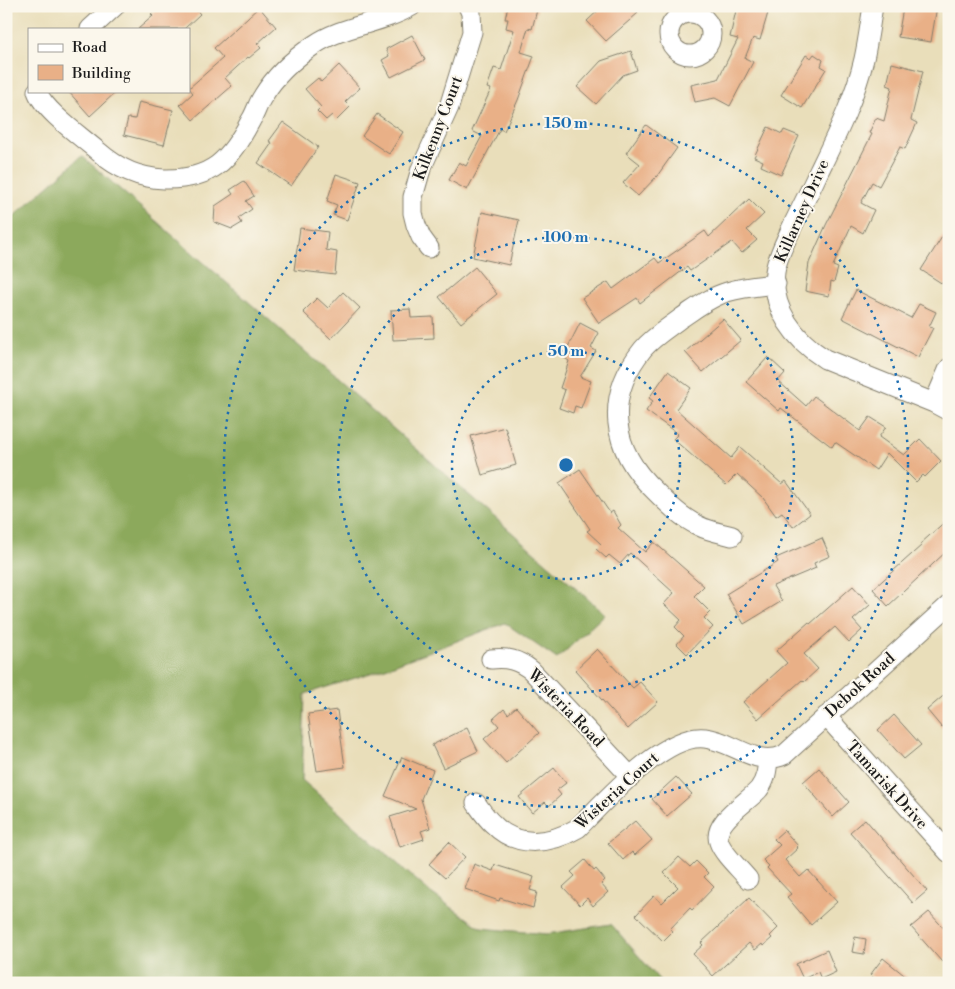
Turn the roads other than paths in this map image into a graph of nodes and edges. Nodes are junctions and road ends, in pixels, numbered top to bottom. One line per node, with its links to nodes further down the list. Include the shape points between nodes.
1 (115, 6): 5 (street)
2 (412, 6): 6 (street, via 398,14 334,34 313,46 279,75 263,96 238,143 221,164 202,174 176,179 132,173 102,154 44,104)
3 (468, 6): 7 (street, Kilkenny Court, via 472,32 449,106 413,197 416,225)
4 (873, 6): 8 (street, Killarney Drive, via 858,82 780,253)
5 (91, 28)
6 (38, 92)
7 (429, 248)
8 (776, 284): 10 (street, Killarney Drive, via 778,305 786,322 813,351 825,359); 11 (street, via 725,292 703,303 662,332 644,348 629,370 618,404 621,441 629,460 644,481 675,510 700,527)
9 (949, 368): 10 (street)
10 (941, 407)
11 (732, 536)
12 (949, 605): 14 (street, Debok Road)
13 (491, 659): 16 (street, Wisteria Road, via 519,661 532,670)
14 (826, 716): 15 (street, Debok Road, via 784,754); 18 (street, Tamarisk Drive)
15 (768, 760): 16 (street, Wisteria Court, via 706,738 692,738 661,751); 19 (street, via 766,778 759,789 722,824 718,833 723,850)
16 (631, 777): 17 (street, Wisteria Court, via 578,828 545,842 521,841 509,836 493,825)
17 (476, 803)
18 (949, 853)
19 (748, 879)

